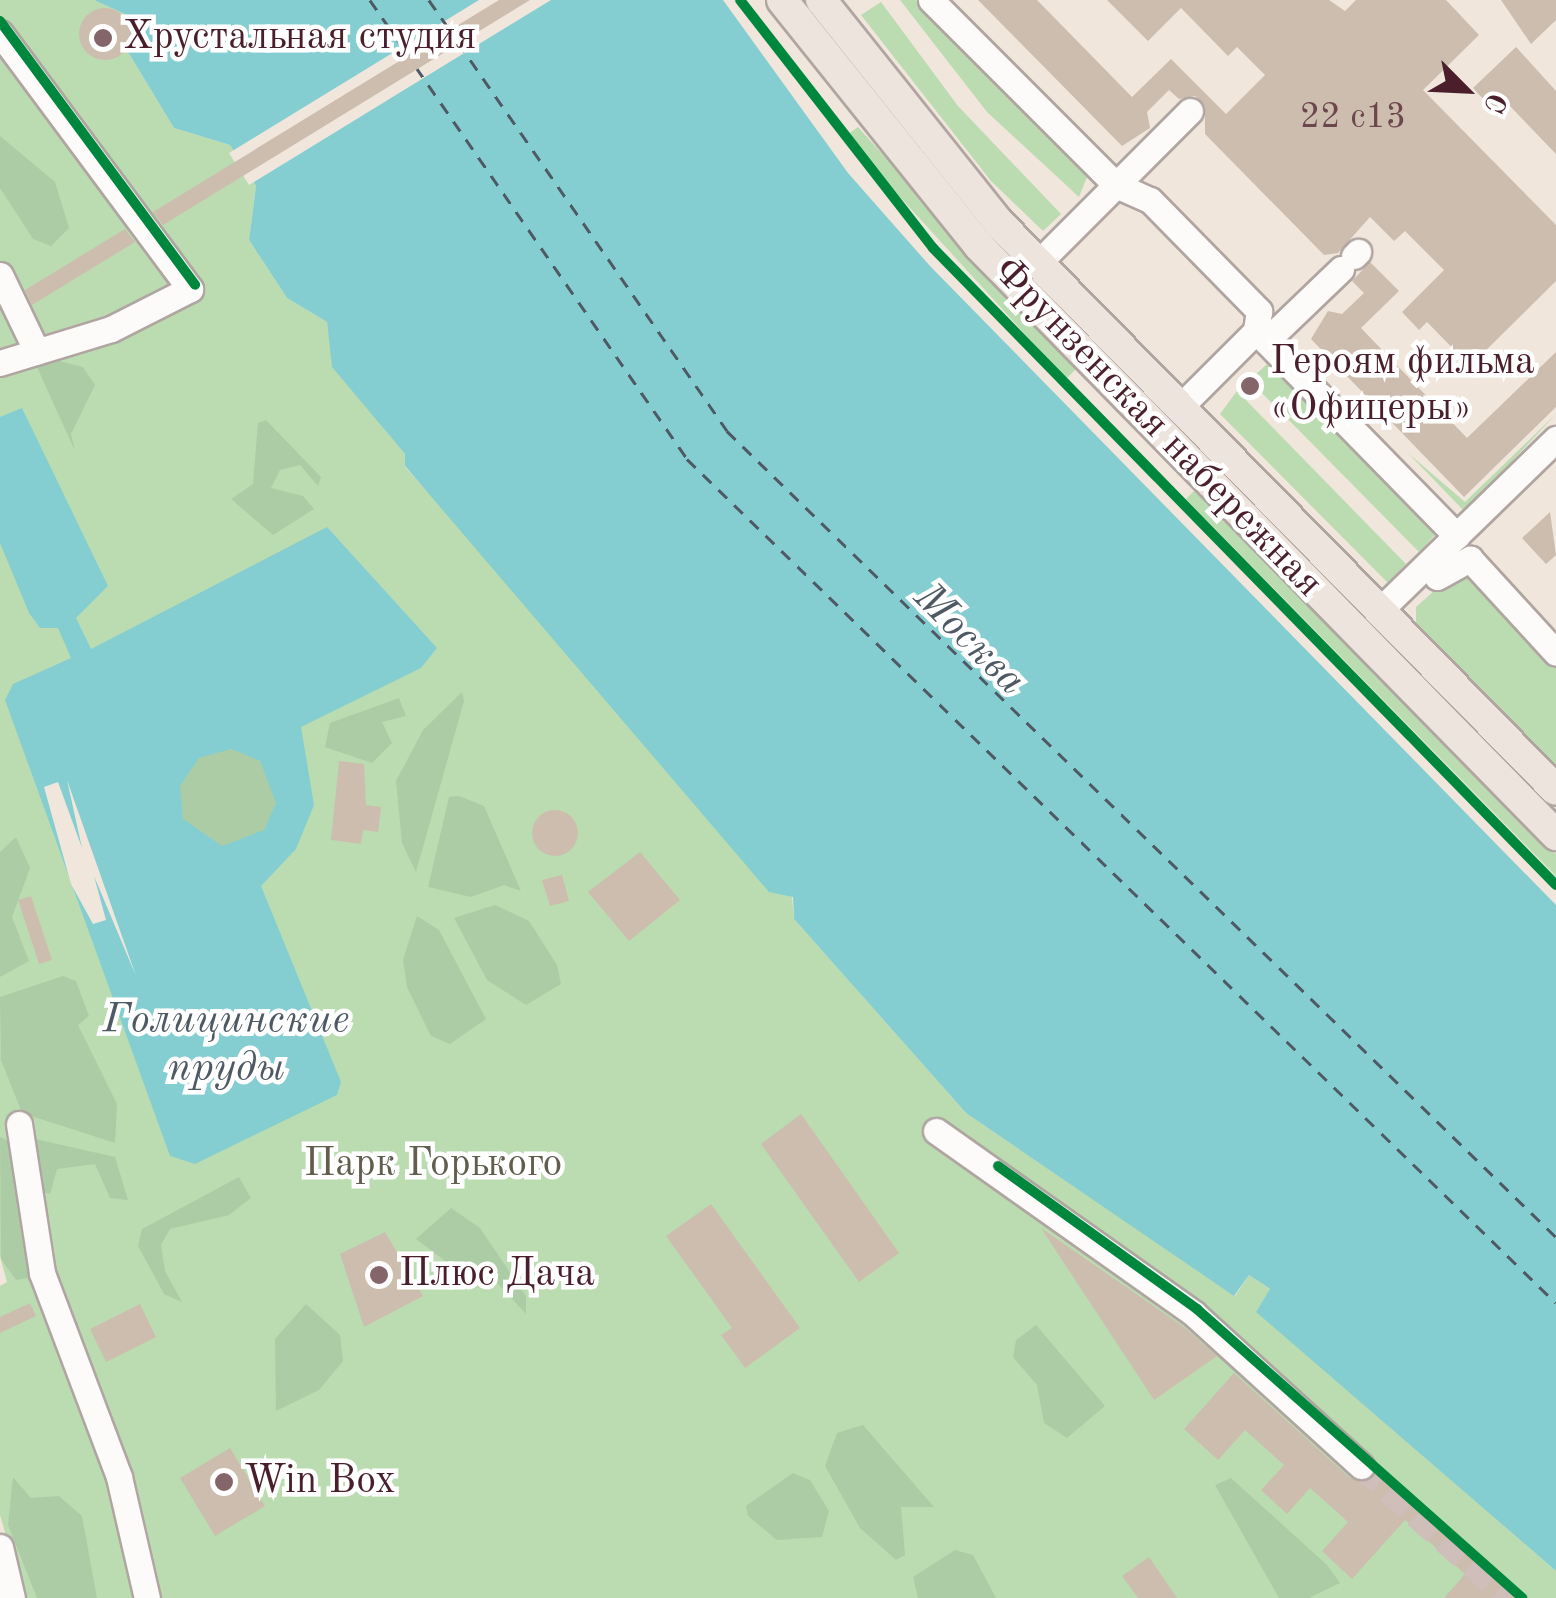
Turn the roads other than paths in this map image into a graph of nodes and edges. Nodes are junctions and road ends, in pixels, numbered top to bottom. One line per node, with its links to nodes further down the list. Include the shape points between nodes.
1 (931, 0): 6 (street)
2 (827, 2): 3 (street); 8 (main road, Фрунзенская набережная, via 948,166)
3 (790, 12): 19 (main road, Фрунзенская набережная, via 979,246)
4 (0, 33): 11 (street, via 190,289 166,307)
5 (1198, 102): 6 (street)
6 (1116, 185): 8 (street); 10 (street, via 1150,200 1259,311)
7 (1351, 259): 10 (street)
8 (1038, 263): 13 (main road, Фрунзенская набережная)
9 (1, 279): 11 (street)
10 (1261, 336): 13 (street); 15 (street)
11 (38, 352): 12 (street)
12 (0, 363)
13 (1180, 407): 16 (main road, Фрунзенская набережная)
14 (1556, 439): 15 (street)
15 (1457, 536): 16 (street)
16 (1385, 616): 17 (street, via 1467,557); 18 (main road, Фрунзенская набережная)
17 (1556, 653)
18 (1556, 790)
19 (1556, 835)
20 (19, 1124): 25 (street, via 42,1273 119,1476)
21 (936, 1131): 22 (street, via 1194,1314)
22 (1360, 1466)
23 (0, 1548): 24 (street)
24 (12, 1598)
25 (147, 1598)

